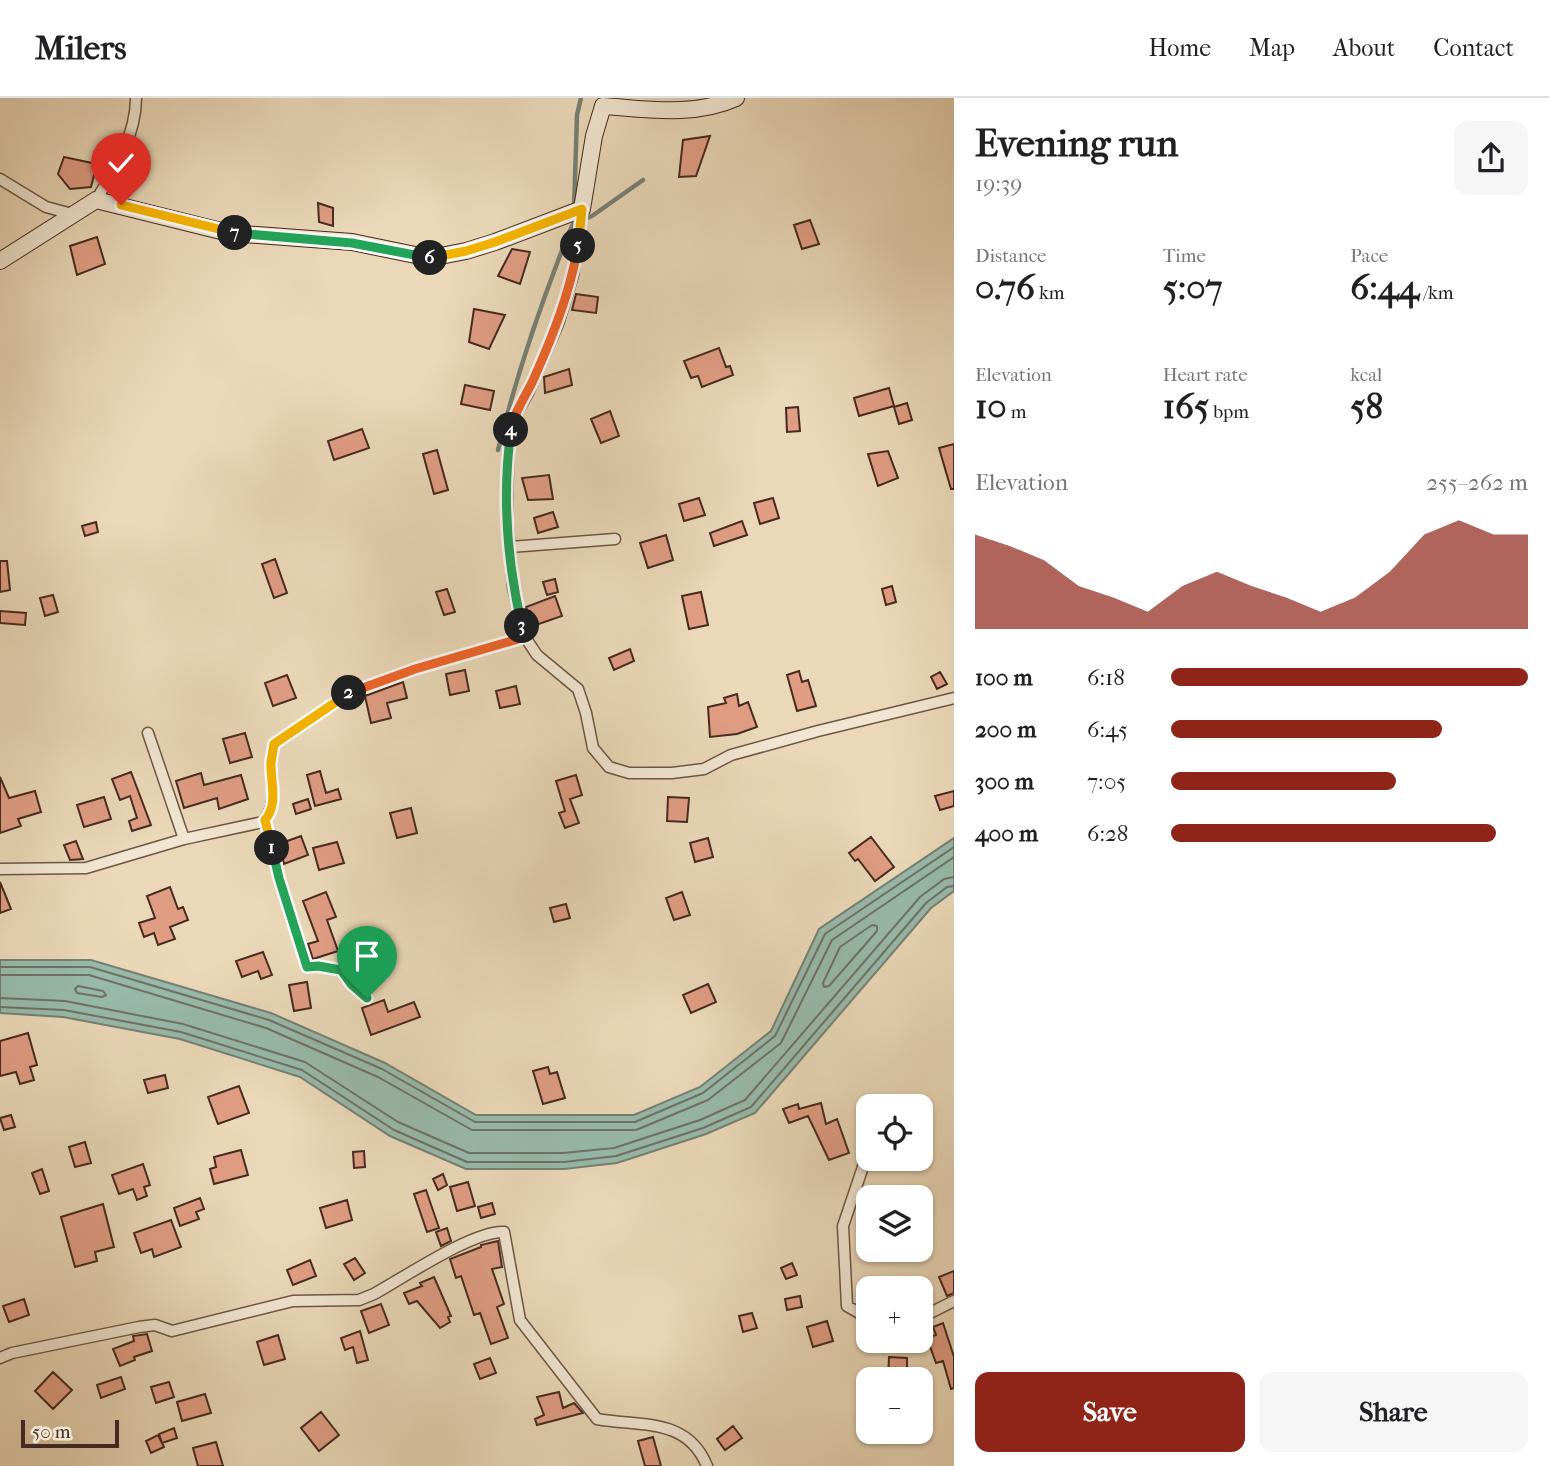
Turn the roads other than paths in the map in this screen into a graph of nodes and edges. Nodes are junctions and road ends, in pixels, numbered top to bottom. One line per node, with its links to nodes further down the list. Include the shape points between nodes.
1 (136, 98): 5 (street, via 120,161)
2 (736, 98): 3 (main road, via 695,110 667,111)
3 (603, 102): 7 (main road)
4 (0, 179): 6 (street, via 46,207)
5 (96, 200): 6 (main road); 7 (main road, via 229,233 352,243 430,258)
6 (72, 214): 8 (main road)
7 (579, 215): 10 (street, via 573,275 558,324 512,421)
8 (0, 261)
9 (615, 539): 10 (street)
10 (510, 547): 11 (street, via 513,587)
11 (525, 637): 12 (street, via 537,655 578,689 593,748 609,767 629,773 704,769 731,755); 14 (street, via 349,693 274,744 274,796)
12 (954, 698)
13 (148, 733): 15 (street)
14 (265, 820): 15 (street); 17 (street, via 307,967 341,970)
15 (184, 839): 16 (street, via 86,868)
16 (0, 869)
17 (367, 998)
18 (862, 1171): 20 (street, via 843,1226 847,1306)
19 (954, 1301): 21 (street)
20 (856, 1311)
21 (933, 1312)
22 (0, 1358): 23 (street, via 139,1327 155,1325 172,1331 293,1301 359,1300 475,1237 504,1232 520,1320 597,1419 644,1423 683,1434 700,1448)
23 (707, 1466)

